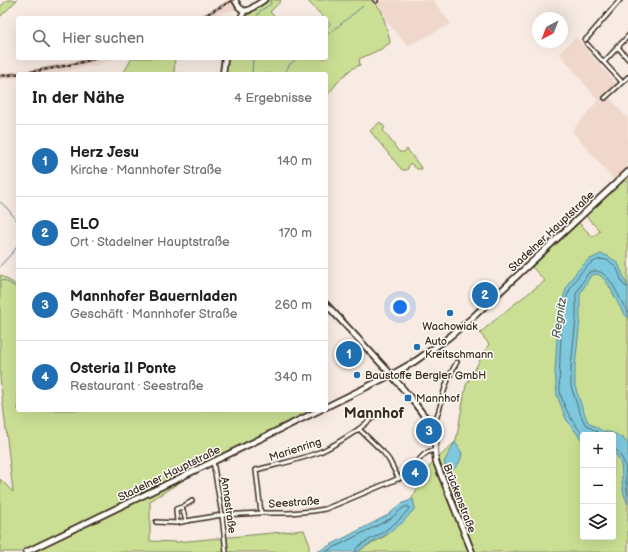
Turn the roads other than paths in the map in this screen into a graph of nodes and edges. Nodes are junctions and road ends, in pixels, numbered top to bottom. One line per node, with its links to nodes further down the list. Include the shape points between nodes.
1 (235, 0): 4 (main road)
2 (264, 0): 4 (main road)
3 (620, 0): 7 (street)
4 (244, 11): 5 (main road)
5 (242, 16)
6 (628, 36): 9 (street)
7 (585, 40)
8 (588, 44): 12 (street)
9 (617, 46): 10 (street); 12 (street)
10 (628, 59)
11 (225, 60): 13 (main road)
12 (604, 62): 15 (street)
13 (223, 72)
14 (628, 77): 15 (street)
15 (622, 82): 16 (street)
16 (605, 98)
17 (628, 172): 20 (main road, Stadelner Hauptstraße, via 465,325 414,362)
18 (328, 306): 20 (main road)
19 (457, 362): 24 (street)
20 (391, 374): 21 (main road, Stadelner Hauptstraße); 24 (main road)
21 (328, 406)
22 (316, 412): 27 (main road, Stadelner Hauptstraße)
23 (375, 416): 25 (street, Marienring)
24 (433, 425): 26 (main road, Brückenstraße, via 436,431)
25 (359, 429): 28 (street, via 383,452); 31 (street, Marienring, via 305,457 256,470)
26 (435, 450): 28 (street, Seestraße, via 427,452 407,475); 38 (main road, Brückenstraße, via 436,462)
27 (213, 461): 32 (street, Annastraße); 36 (main road, Stadelner Hauptstraße)
28 (399, 479): 31 (street, Seestraße, via 325,509)
29 (192, 501): 30 (street)
30 (182, 507): 33 (street); 35 (street, via 176,509)
31 (261, 513): 32 (street, Seestraße)
32 (222, 515): 33 (street, Seestraße); 37 (street, Annastraße)
33 (186, 521): 35 (street, Seestraße)
34 (156, 522): 35 (street, Seestraße)
35 (176, 523)
36 (26, 552)
37 (226, 552)
38 (472, 552)

